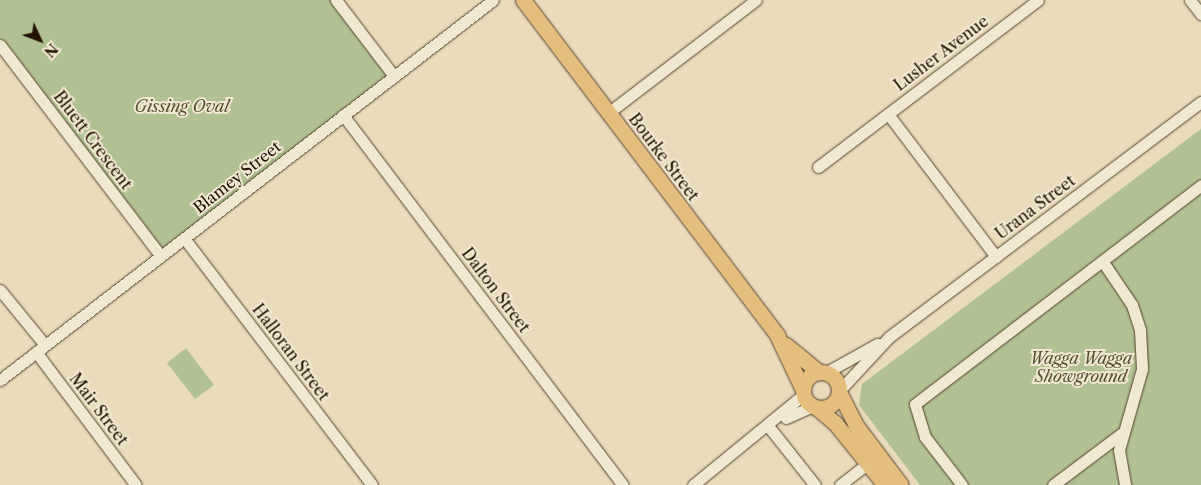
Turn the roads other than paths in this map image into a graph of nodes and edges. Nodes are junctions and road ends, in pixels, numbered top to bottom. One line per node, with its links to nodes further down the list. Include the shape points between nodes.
1 (336, 0): 9 (street)
2 (493, 0): 9 (street, Blamey Street)
3 (523, 0): 11 (main road, Bourke Street)
4 (1038, 0): 12 (street, Lusher Avenue)
5 (1190, 0): 7 (street)
6 (749, 2): 11 (street)
7 (1201, 14)
8 (0, 44): 17 (street, Bluett Crescent)
9 (394, 76): 13 (street, Blamey Street)
10 (1201, 102): 18 (street, Urana Street)
11 (608, 113): 21 (main road, Bourke Street)
12 (888, 114): 14 (street, Lusher Avenue); 18 (street, Lusher Avenue)
13 (343, 116): 16 (street, Blamey Street); 33 (street, Dalton Street)
14 (818, 167)
15 (1201, 185): 19 (street)
16 (184, 238): 17 (street, Blamey Street); 32 (street, Halloran Street)
17 (161, 256): 23 (street, Blamey Street)
18 (996, 257): 22 (street, Urana Street)
19 (1103, 262): 29 (street, via 1132,305 1140,330 1142,369); 39 (street, via 915,404 926,437)
20 (0, 290): 23 (street, Mair Street)
21 (776, 335): 24 (main road, Bourke Street); 27 (main road, Bourke Street)
22 (889, 337): 24 (street, Urana Street); 26 (street, Urana Street)
23 (40, 349): 25 (street, Blamey Street); 31 (street, Mair Street)
24 (822, 372): 26 (main road, via 837,382); 27 (main road, via 807,378)
25 (0, 380)
26 (839, 392): 27 (main road, via 829,406); 38 (main road, via 855,424)
27 (809, 400): 28 (street); 30 (main road, Bourke Street)
28 (769, 427): 34 (street); 35 (street)
29 (1121, 434): 40 (street); 41 (street)
30 (868, 463): 36 (street); 37 (main road, Bourke Street)
31 (136, 485)
32 (372, 485)
33 (624, 485)
34 (693, 485)
35 (815, 485)
36 (840, 485)
37 (885, 485)
38 (901, 485)
39 (962, 485)
40 (1053, 485)
41 (1125, 485)

